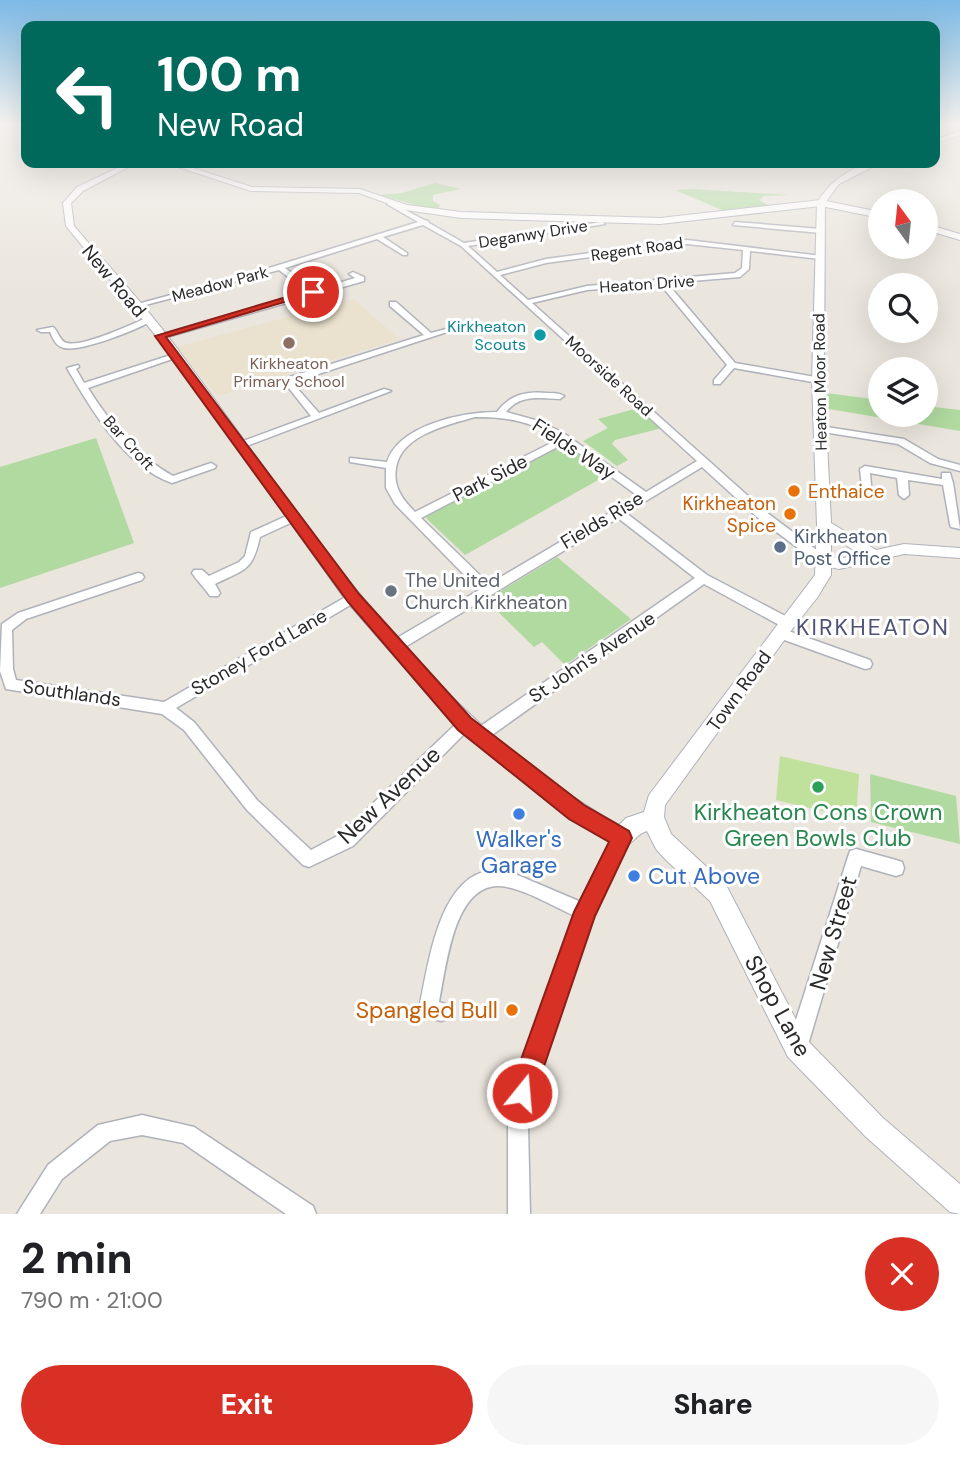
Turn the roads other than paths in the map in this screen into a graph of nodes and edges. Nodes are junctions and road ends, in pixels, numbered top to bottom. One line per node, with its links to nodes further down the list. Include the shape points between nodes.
1 (97, 181): 25 (street, New Road, via 80,189 67,203 66,213 76,235)
2 (225, 181): 4 (main road, via 251,189 360,191)
3 (837, 181): 5 (street)
4 (389, 203): 5 (main road, via 461,215 660,221); 7 (street, Moorside Road)
5 (821, 203): 6 (main road); 10 (street, Heaton Moor Road)
6 (868, 213)
7 (426, 222): 12 (street, Meadow Park); 14 (street, Moorside Road)
8 (602, 224): 14 (street, Deganwy Drive)
9 (735, 224): 10 (street)
10 (821, 231): 17 (street, Heaton Moor Road)
11 (938, 231): 13 (main road)
12 (378, 237): 16 (street); 18 (street, Meadow Park)
13 (960, 237)
14 (463, 245): 20 (street, Moorside Road)
15 (747, 248): 17 (street, Regent Road); 20 (street, Regent Road, via 687,242 546,261); 21 (street, Heaton Drive, via 744,269 737,275)
16 (405, 254)
17 (820, 257): 34 (street, Heaton Moor Road)
18 (281, 268): 22 (street); 25 (street, Meadow Park)
19 (353, 274): 22 (street, via 361,279)
20 (496, 274): 23 (street, Moorside Road)
21 (663, 283): 23 (street, Heaton Drive, via 587,288); 32 (street)
22 (313, 292): 30 (street)
23 (527, 302): 45 (street, Moorside Road)
24 (393, 304): 29 (street)
25 (134, 306): 26 (street, New Road)
26 (148, 321): 27 (street, via 75,346 59,342 55,327); 30 (street, New Road)
27 (41, 330)
28 (446, 331): 29 (street)
29 (429, 334): 40 (street, via 293,379 292,387)
30 (160, 336): 31 (street, New Road)
31 (177, 356): 36 (street); 43 (street, New Road)
32 (732, 365): 34 (street); 35 (street)
33 (75, 367): 36 (street, Bar Croft, via 71,368)
34 (818, 380): 41 (street, Heaton Moor Road)
35 (717, 383)
36 (82, 387): 47 (street, Bar Croft, via 151,470 172,480)
37 (387, 391): 40 (street)
38 (560, 396): 39 (street, via 515,397)
39 (501, 412): 42 (street, Fields Way, via 538,422); 48 (street, Fields Way, via 461,416 430,427 401,444)
40 (316, 416): 43 (street)
41 (820, 429): 46 (street, via 901,441); 58 (street, Heaton Moor Road)
42 (566, 439): 53 (street, Fields Way); 57 (street, Park Side)
43 (241, 445): 56 (street, New Road)
44 (354, 460): 48 (street)
45 (702, 462): 53 (street, Fields Rise); 62 (street, Moorside Road)
46 (945, 464): 49 (street); 51 (street)
47 (211, 466)
48 (391, 466): 57 (street, via 388,472 394,495)
49 (960, 468)
50 (902, 474): 51 (street); 52 (street, via 865,469); 54 (street)
51 (948, 483): 59 (street, via 955,524)
52 (866, 485)
53 (643, 495): 55 (street, Fields Rise)
54 (904, 495)
55 (617, 512): 65 (street); 66 (street, Fields Rise)
56 (293, 517): 63 (street, via 255,535 250,557 211,587); 67 (street, New Road)
57 (414, 517): 66 (street)
58 (824, 525): 61 (street); 62 (street, Heaton Moor Road)
59 (960, 525)
60 (960, 553): 61 (street, via 918,548)
61 (873, 555): 62 (street, via 839,564)
62 (822, 560): 68 (street, Town Road, via 818,584)
63 (198, 573)
64 (138, 578): 71 (street, Southlands, via 126,587 22,616 6,628 6,669 11,685)
65 (703, 578): 68 (street); 73 (street, St John's Avenue)
66 (487, 590): 69 (street, Fields Rise)
67 (354, 598): 69 (street, New Road); 71 (street, Stoney Ford Lane)
68 (783, 628): 70 (street); 74 (street, Town Road, via 656,802)
69 (395, 646): 72 (street, New Road)
70 (865, 664)
71 (165, 708): 72 (street, New Avenue, via 189,726 252,805 309,859 347,840)
72 (465, 724): 73 (street, New Road)
73 (480, 735): 75 (street, New Road, via 576,812)
74 (653, 820): 75 (street, via 633,825); 79 (street, Shop Lane, via 659,838 718,892)
75 (622, 838): 77 (street)
76 (896, 868): 79 (street, New Street, via 856,857)
77 (585, 912): 78 (street, via 501,878 470,885 450,917 428,1009); 83 (street, via 522,1093)
78 (441, 1012)
79 (797, 1048): 80 (street, Shop Lane, via 874,1127)
80 (960, 1202)
81 (29, 1214): 82 (street, via 55,1172 105,1132 142,1125 187,1134)
82 (305, 1214)
83 (519, 1214)

